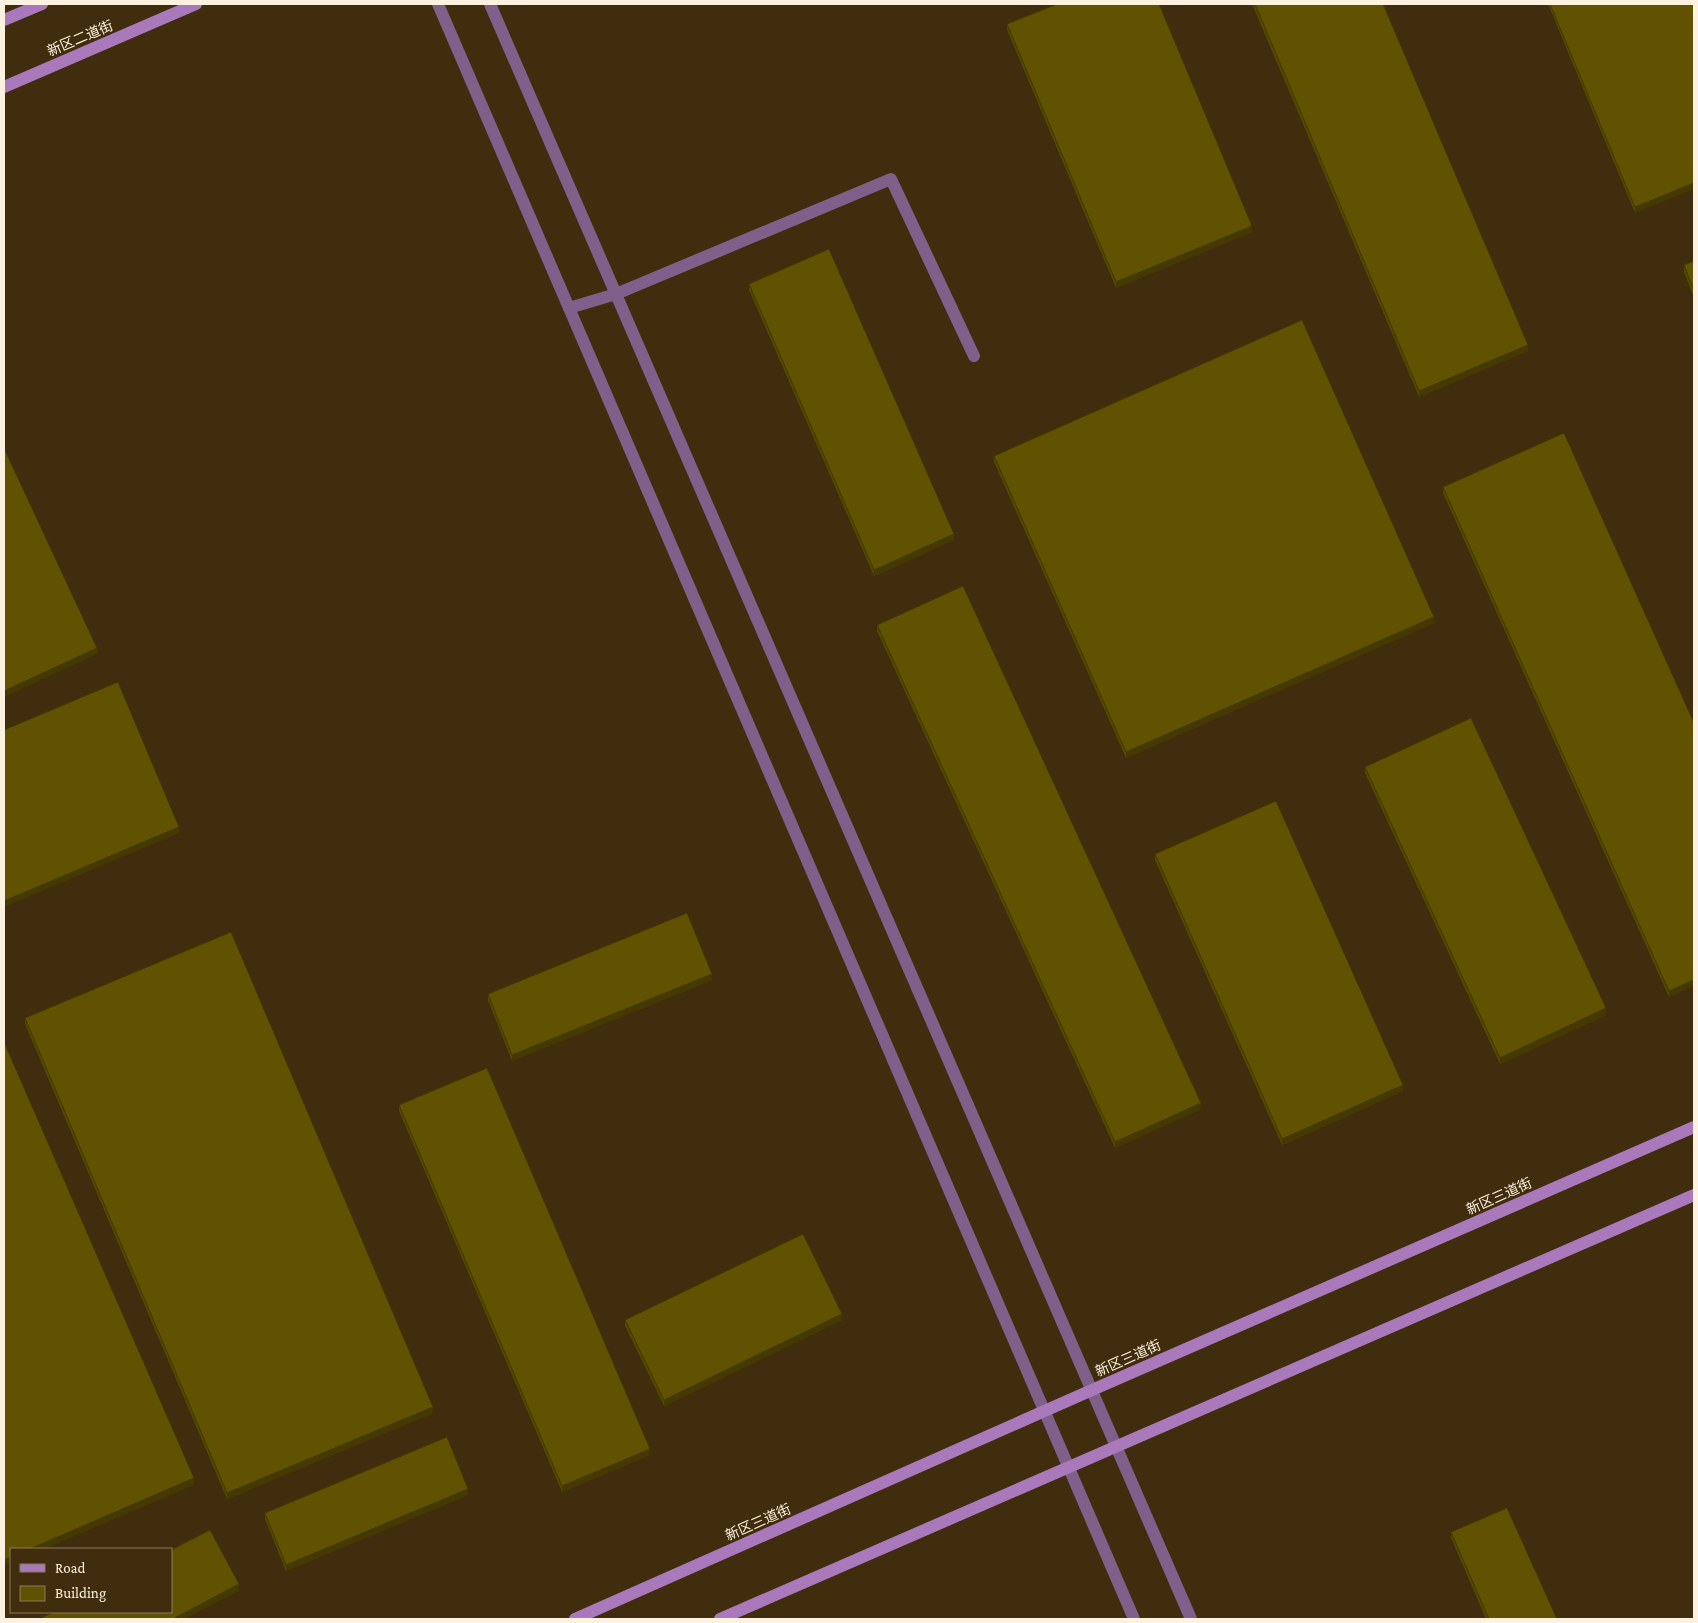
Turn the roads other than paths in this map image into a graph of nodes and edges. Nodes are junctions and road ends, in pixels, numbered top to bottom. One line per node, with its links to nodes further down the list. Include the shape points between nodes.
1 (42, 4): 5 (main road)
2 (196, 4): 6 (main road, 新区二道街)
3 (438, 4): 8 (street)
4 (490, 4): 7 (street)
5 (4, 20)
6 (4, 87)
7 (616, 294): 8 (street); 9 (street, via 892,178); 12 (street)
8 (569, 308): 13 (street)
9 (974, 356)
10 (1694, 1127): 12 (main road, 新区三道街)
11 (1694, 1195): 14 (main road)
12 (1092, 1390): 13 (main road, 新区三道街); 14 (street)
13 (1044, 1411): 15 (street); 16 (main road, 新区三道街)
14 (1116, 1446): 15 (main road); 19 (street)
15 (1069, 1467): 17 (main road); 18 (street)
16 (575, 1619)
17 (720, 1619)
18 (1134, 1619)
19 (1191, 1619)

